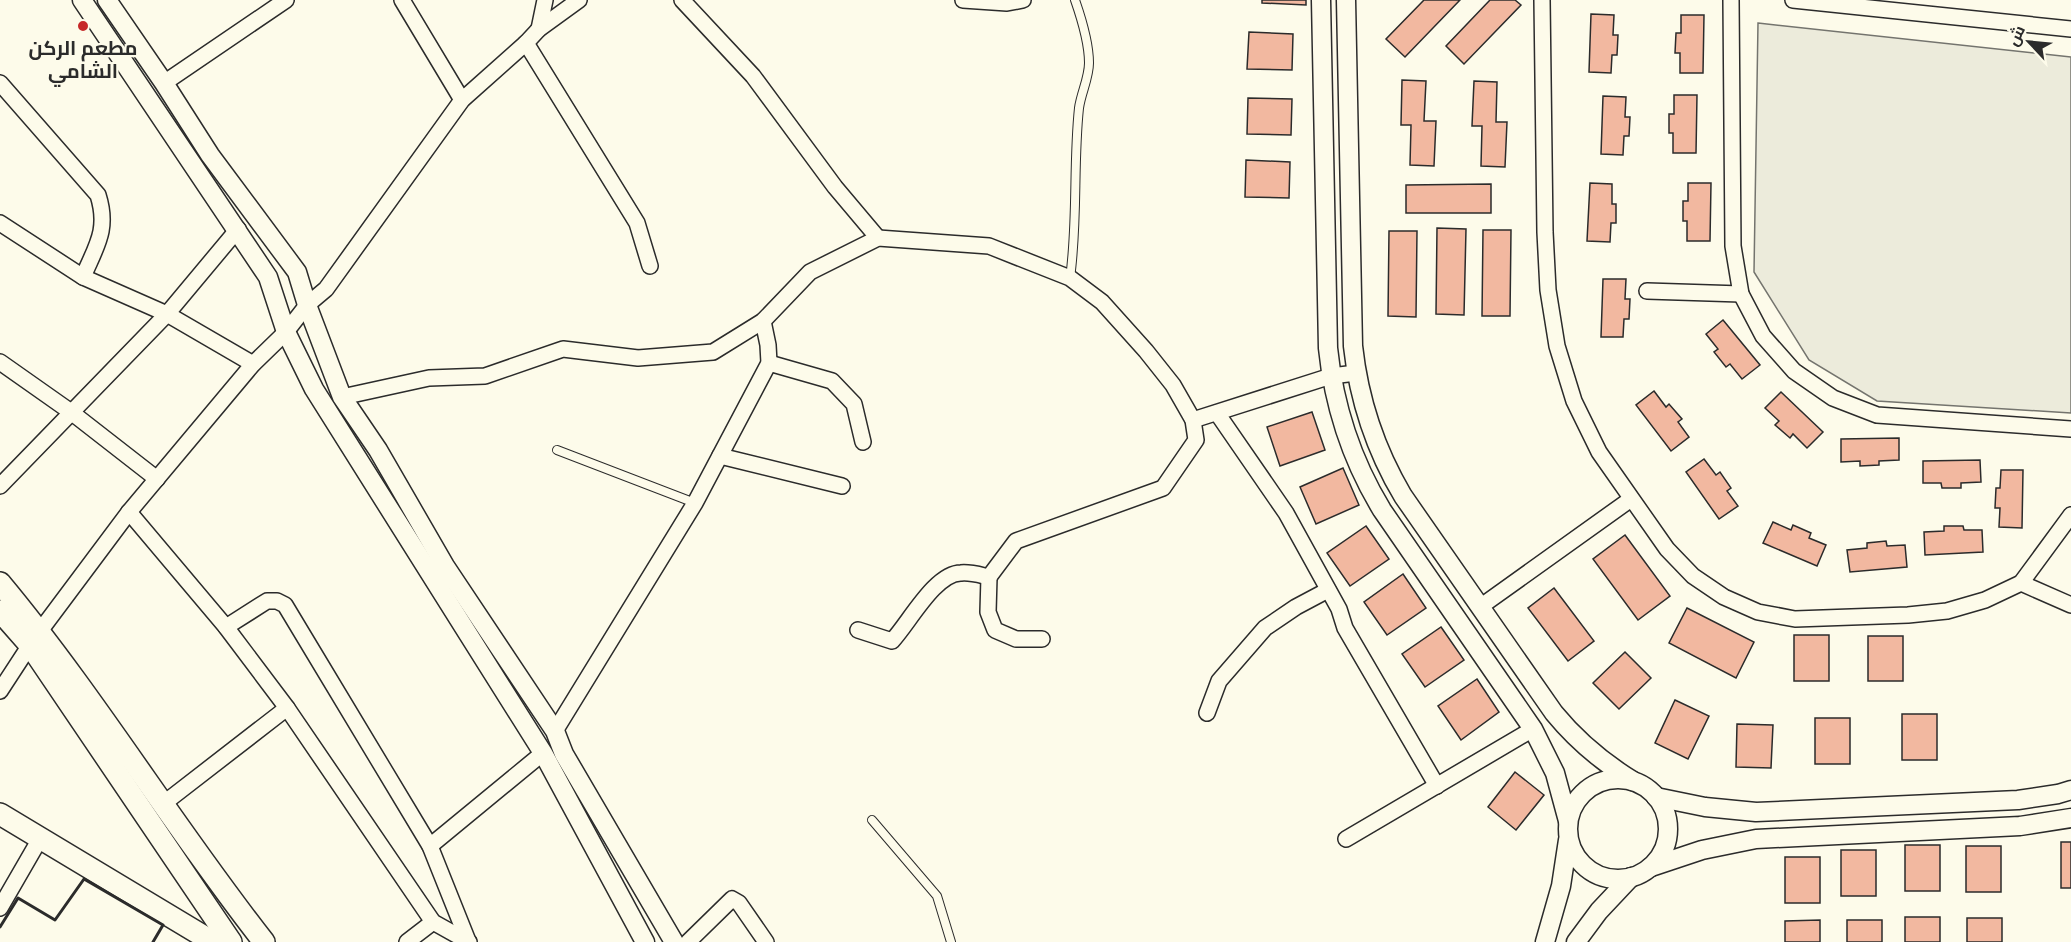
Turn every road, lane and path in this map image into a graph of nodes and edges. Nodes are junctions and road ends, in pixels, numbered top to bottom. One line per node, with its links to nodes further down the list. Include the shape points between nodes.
1 (82, 0): 24 (street)
2 (107, 0): 21 (street)
3 (286, 0): 16 (street)
4 (402, 0): 22 (street)
5 (545, 0): 17 (street)
6 (579, 0): 17 (street)
7 (682, 0): 25 (street, via 753,76)
8 (963, 0): 9 (street)
9 (1023, 0)
10 (1075, 0): 28 (lane, via 1084,24 1089,63 1080,107)
11 (1321, 0): 39 (street)
12 (1346, 0): 38 (street)
13 (1542, 0): 51 (street, via 1546,244 1557,346 1574,401 1599,452)
14 (1731, 0): 30 (street, via 1733,246)
15 (1793, 0): 18 (street)
16 (269, 4): 21 (street)
17 (539, 28): 19 (street)
18 (2071, 29)
19 (526, 43): 22 (street); 26 (street, via 638,224)
20 (0, 83): 27 (street, via 98,195 103,229)
21 (164, 83): 31 (street, via 210,155 297,272)
22 (462, 100): 31 (street, via 326,289)
23 (0, 223): 27 (street)
24 (238, 229): 32 (street); 34 (street, via 268,277)
25 (878, 238): 28 (street, via 989,246); 33 (street, via 810,272)
26 (650, 266)
27 (83, 277): 32 (street)
28 (1070, 278): 43 (street, via 1102,302 1146,351 1173,385)
29 (1647, 291): 30 (street)
30 (1741, 294): 44 (street, via 1763,336 1794,372 1833,398 1877,415)
31 (307, 305): 34 (street); 40 (street)
32 (167, 314): 37 (street); 41 (street)
33 (763, 321): 36 (street); 40 (street, via 713,352 638,358 563,349 485,375 429,378)
34 (286, 332): 37 (street); 73 (street, via 314,389)
35 (0, 362): 41 (street)
36 (769, 363): 45 (street, via 832,381 854,404); 47 (street)
37 (253, 364): 48 (street)
38 (1356, 373): 39 (street); 60 (street, via 1368,424 1390,473)
39 (1331, 376): 42 (street); 61 (street, via 1344,432 1367,485)
40 (342, 398): 72 (street, via 378,450 445,566)
41 (71, 412): 48 (street); 49 (street)
42 (1217, 413): 43 (street); 58 (street, via 1286,513)
43 (1193, 420): 55 (street, via 1196,440 1163,488 1016,541)
44 (2071, 429)
45 (863, 442)
46 (557, 450): 52 (lane)
47 (720, 456): 50 (street); 52 (street)
48 (157, 479): 53 (street)
49 (0, 486)
50 (842, 486)
51 (1631, 499): 57 (street, via 1667,549 1693,576 1724,597 1758,612 1795,619 1908,615 1985,600); 60 (street)
52 (695, 503): 72 (street)
53 (129, 512): 63 (street); 66 (street)
54 (2071, 515): 57 (street)
55 (989, 577): 64 (street, via 959,572 944,580 925,596 892,641); 67 (street, via 988,612 995,630 1016,639)
56 (0, 583): 66 (main road)
57 (2021, 583): 59 (street)
58 (1328, 590): 70 (street, via 1264,628 1219,681); 75 (street, via 1345,628)
59 (2071, 605)
60 (1480, 607): 61 (street, via 1465,603); 65 (street, via 1480,622); 74 (street, via 1570,733 1596,757)
61 (1451, 609): 65 (street)
62 (0, 611): 66 (main road)
63 (226, 627): 69 (street); 87 (street, via 267,601 285,605)
64 (858, 630)
65 (1468, 633): 71 (street)
66 (35, 638): 68 (street); 79 (main road); 93 (main road)
67 (1042, 639)
68 (0, 691)
69 (287, 708): 79 (street); 91 (street)
70 (1207, 713)
71 (1533, 729): 75 (street); 84 (street, via 1555,773)
72 (555, 731): 98 (street, via 564,754)
73 (543, 753): 87 (street); 97 (street)
74 (1633, 781): 77 (street); 84 (street, via 1604,781 1592,787 1576,802)
75 (1437, 786): 86 (street)
76 (2071, 790): 78 (street)
77 (1656, 797): 78 (street, via 1756,812); 88 (street, via 1663,808 1667,833 1665,845)
78 (2018, 800): 83 (street)
79 (163, 804): 94 (main road)
80 (0, 814): 85 (main road)
81 (2071, 818): 83 (street)
82 (872, 820): 101 (lane, via 937,896)
83 (2020, 826): 88 (street, via 1756,839 1702,850)
84 (1568, 828): 89 (street, via 1572,849 1590,871 1610,878); 102 (street, via 1562,886)
85 (41, 837): 90 (street); 92 (main road)
86 (1347, 839)
87 (430, 846): 96 (street)
88 (1651, 867): 89 (street)
89 (1631, 877): 103 (street)
90 (0, 908)
91 (433, 922): 95 (street); 96 (street)
92 (213, 942)
93 (231, 942)
94 (264, 942)
95 (407, 942)
96 (469, 942)
97 (645, 942)
98 (674, 942)
99 (688, 942): 100 (street, via 732,899 739,903)
100 (766, 942)
101 (951, 942)
102 (1545, 942)
103 (1576, 942)

